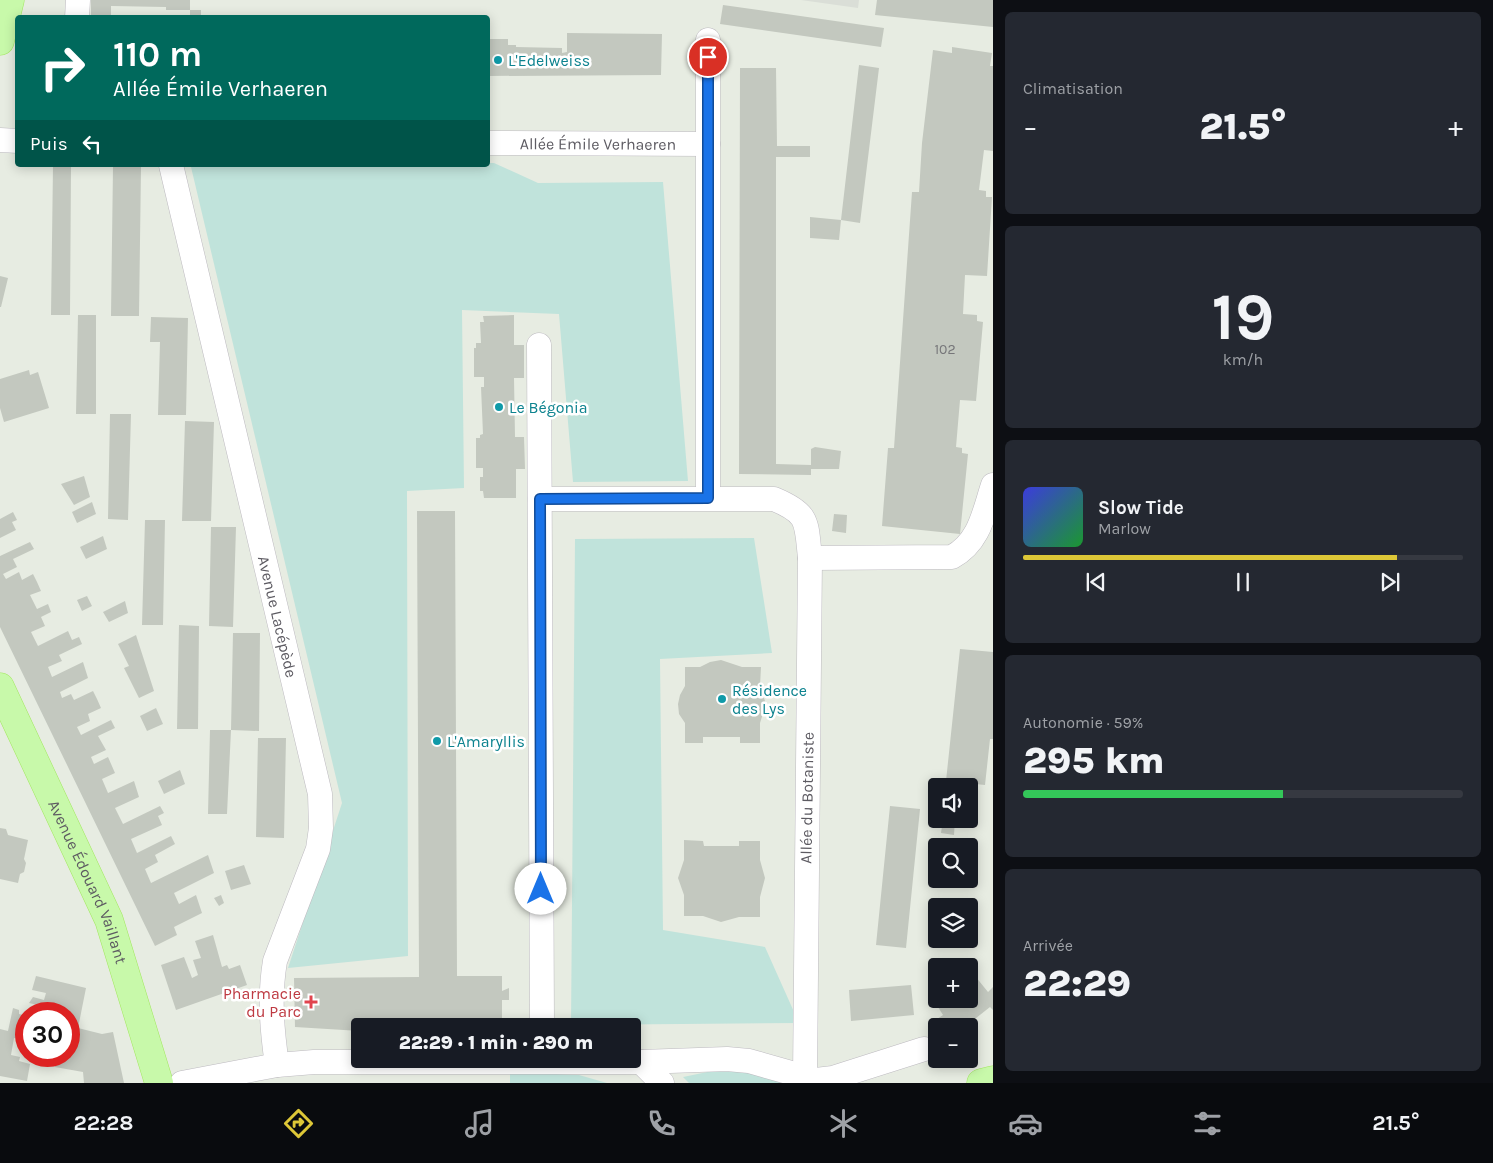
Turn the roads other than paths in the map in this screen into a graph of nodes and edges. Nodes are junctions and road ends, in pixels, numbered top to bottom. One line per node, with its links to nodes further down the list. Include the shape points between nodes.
1 (10, 0): 4 (main road)
2 (78, 0): 3 (street)
3 (77, 15)
4 (7, 35)
5 (708, 40): 9 (street)
6 (0, 140): 7 (street)
7 (15, 141)
8 (490, 143): 9 (street, Allée Émile Verhaeren)
9 (708, 144): 13 (street)
10 (171, 167): 21 (street, Avenue Lacépède, via 320,794 322,828 318,849 275,961 272,977 271,1018)
11 (539, 345): 14 (street)
12 (993, 485): 15 (street, via 975,539 952,557)
13 (708, 498): 14 (street); 15 (street, Allée du Botaniste, via 774,499 792,506 805,520)
14 (540, 499): 17 (street)
15 (810, 558): 22 (street, Allée du Botaniste)
16 (0, 687): 25 (main road, Avenue Édouard Vaillant, via 109,920)
17 (542, 1018)
18 (924, 1049): 22 (street, via 833,1078)
19 (351, 1062): 21 (street)
20 (641, 1062): 22 (street, via 749,1061); 27 (street)
21 (277, 1065): 23 (street)
22 (805, 1078)
23 (232, 1079): 26 (street)
24 (993, 1080): 28 (main road)
25 (159, 1083)
26 (182, 1083)
27 (662, 1083)
28 (981, 1083)

